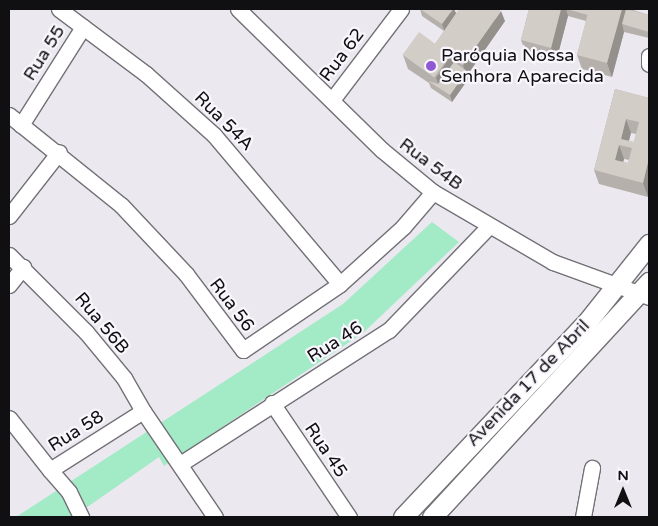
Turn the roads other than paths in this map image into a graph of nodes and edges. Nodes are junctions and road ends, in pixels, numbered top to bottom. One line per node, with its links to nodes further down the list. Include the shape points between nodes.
1 (59, 9): 4 (street, Rua 54A)
2 (238, 9): 7 (street, Rua 54B)
3 (401, 9): 7 (street, Rua 62)
4 (83, 27): 9 (street, Rua 55); 17 (street, Rua 54A, via 146,74 214,135)
5 (649, 56): 6 (street)
6 (649, 64)
7 (332, 100): 11 (street, Rua 54B)
8 (9, 115): 9 (street, Rua 56)
9 (21, 125): 10 (street, Rua 56)
10 (59, 152): 12 (street); 17 (street, Rua 56, via 121,205 186,274 243,350)
11 (433, 192): 13 (street, Rua 54B); 17 (street, Rua 56, via 403,227)
12 (9, 216)
13 (489, 226): 19 (street, Rua 54B, via 553,262); 21 (street, Rua 46, via 389,330)
14 (649, 244): 19 (main road, Avenida 17 de Abril)
15 (9, 255): 16 (street, Rua 56B)
16 (23, 268): 18 (street); 22 (street, Rua 56B, via 92,339 124,378)
17 (340, 284)
18 (9, 285)
19 (616, 287): 20 (street, Rua 54B); 30 (main road, Avenida 17 de Abril)
20 (646, 291): 31 (main road, Avenida 17 de Abril)
21 (272, 403): 24 (street, Rua 46); 29 (street, Rua 45)
22 (143, 411): 24 (street, Rua 56B); 26 (street, Rua 58)
23 (9, 418): 26 (street, Rua 58)
24 (180, 464): 28 (street, Rua 56B)
25 (592, 468): 32 (street)
26 (50, 470): 27 (street, via 69,492)
27 (81, 517)
28 (215, 517)
29 (349, 517)
30 (403, 517)
31 (432, 517)
32 (583, 517)

